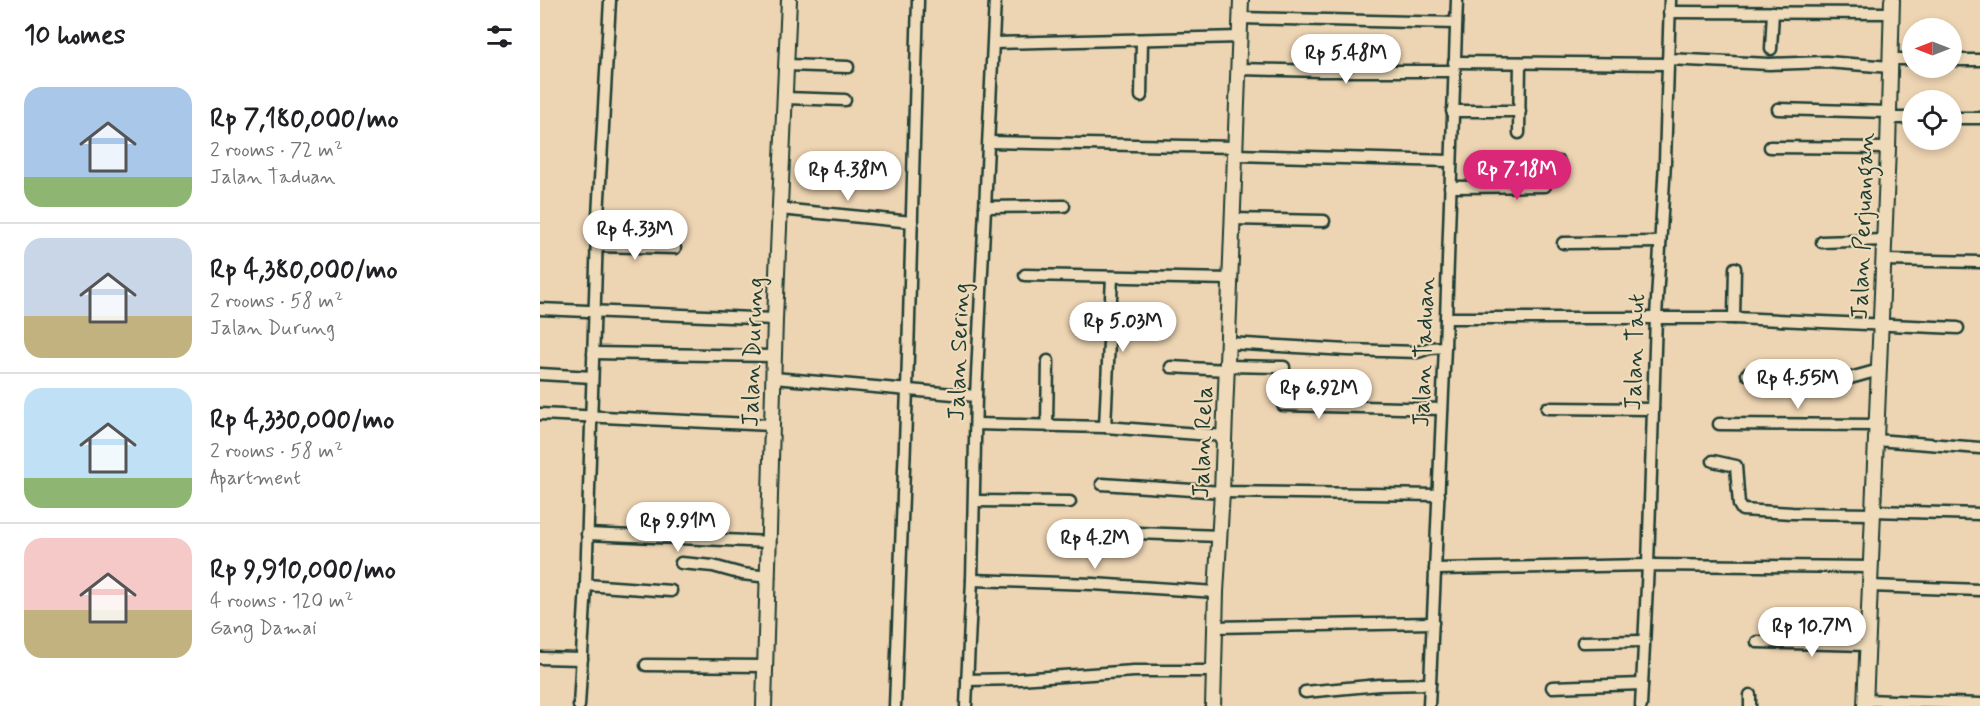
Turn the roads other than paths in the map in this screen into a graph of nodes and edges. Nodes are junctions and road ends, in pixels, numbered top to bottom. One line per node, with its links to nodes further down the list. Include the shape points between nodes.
1 (609, 0): 55 (street)
2 (789, 0): 23 (street, Jalan Durung)
3 (918, 0): 50 (street)
4 (995, 0): 15 (street, Jalan Sering)
5 (1242, 0): 11 (street, Jalan Rela)
6 (1457, 0): 12 (street, Jalan Taduan)
7 (1670, 0): 9 (street, Jalan Taut)
8 (1892, 7): 10 (street); 22 (street, Jalan Perjuangan)
9 (1669, 12): 10 (street); 20 (street, Jalan Taut)
10 (1773, 12): 16 (street)
11 (1241, 18): 12 (street); 13 (street, Jalan Rela)
12 (1456, 23): 25 (street, Jalan Taduan)
13 (1240, 37): 14 (street); 26 (street, Jalan Rela)
14 (1142, 40): 15 (street); 27 (street)
15 (993, 43): 38 (street, Jalan Sering)
16 (1771, 49)
17 (1962, 60): 18 (street)
18 (1980, 60)
19 (1902, 61): 22 (street)
20 (1668, 62): 21 (street); 22 (street); 52 (street, Jalan Taut)
21 (1520, 63): 25 (street); 32 (street)
22 (1890, 63): 33 (street, Jalan Perjuangan)
23 (786, 65): 24 (street); 28 (street, Jalan Durung)
24 (848, 67)
25 (1454, 67): 26 (street); 31 (street, Jalan Taduan)
26 (1239, 69): 41 (street, Jalan Rela)
27 (1141, 96)
28 (785, 98): 29 (street); 47 (street, Jalan Durung)
29 (845, 100)
30 (1778, 109): 33 (street)
31 (1452, 111): 32 (street); 42 (street, Jalan Taduan)
32 (1520, 111): 37 (street)
33 (1888, 115): 34 (street); 40 (street, Jalan Perjuangan)
34 (1902, 117)
35 (1962, 118): 36 (street)
36 (1980, 118)
37 (1520, 132)
38 (989, 142): 41 (street); 46 (street, Jalan Sering)
39 (1770, 147): 40 (street)
40 (1888, 148): 51 (street, Jalan Perjuangan)
41 (1236, 151): 42 (street); 48 (street, Jalan Rela)
42 (1450, 161): 44 (street, Jalan Taduan)
43 (1559, 162): 44 (street, via 1547,167 1545,186)
44 (1450, 187): 66 (street, Jalan Taduan)
45 (1064, 206): 46 (street)
46 (985, 207): 84 (street, Jalan Sering)
47 (780, 209): 50 (street); 68 (street, Jalan Durung)
48 (1233, 219): 49 (street); 62 (street, Jalan Rela)
49 (1324, 221)
50 (912, 222): 83 (street)
51 (1884, 240): 53 (street); 57 (street, Jalan Perjuangan)
52 (1660, 242): 54 (street); 65 (street, Jalan Taut)
53 (1822, 242)
54 (1563, 243)
55 (597, 246): 56 (street); 64 (street)
56 (675, 248)
57 (1884, 260): 58 (street); 69 (street, Jalan Perjuangan)
58 (1980, 262)
59 (1736, 268): 67 (street)
60 (1025, 274): 61 (street)
61 (1112, 277): 62 (street); 95 (street)
62 (1231, 279): 71 (street, Jalan Rela)
63 (540, 309): 64 (street)
64 (594, 313): 68 (street); 73 (street)
65 (1656, 317): 66 (street); 67 (street); 87 (street, Jalan Taut)
66 (1446, 318): 72 (street, Jalan Taduan)
67 (1734, 318): 69 (street)
68 (775, 319): 74 (street, Jalan Durung)
69 (1881, 325): 70 (street); 78 (street, Jalan Perjuangan)
70 (1958, 328)
71 (1228, 344): 72 (street, via 1418,352); 77 (street, Jalan Rela)
72 (1445, 347): 86 (street, Jalan Taduan)
73 (593, 353): 74 (street); 81 (street)
74 (774, 356): 82 (street, Jalan Durung)
75 (1048, 361): 93 (street)
76 (1171, 368): 77 (street)
77 (1227, 368): 86 (street, via 1284,368 1282,405); 96 (street, Jalan Rela)
78 (1879, 370): 80 (street, via 1843,380); 94 (street, Jalan Perjuangan)
79 (540, 374): 81 (street)
80 (1747, 374)
81 (592, 377): 89 (street)
82 (774, 378): 83 (street); 92 (street, Jalan Durung)
83 (907, 390): 84 (street); 142 (street)
84 (976, 396): 90 (street, Jalan Sering)
85 (1547, 408): 87 (street)
86 (1442, 409): 102 (street, Jalan Taduan)
87 (1653, 409): 112 (street, Jalan Taut)
88 (540, 414): 89 (street)
89 (591, 416): 92 (street); 108 (street)
90 (976, 424): 93 (street); 103 (street, Jalan Sering)
91 (1719, 424): 94 (street)
92 (772, 425): 110 (street, Jalan Durung)
93 (1047, 425): 95 (street)
94 (1877, 425): 97 (street, Jalan Perjuangan)
95 (1105, 427): 96 (street)
96 (1225, 436): 101 (street, Jalan Rela)
97 (1876, 440): 98 (street); 105 (street, Jalan Perjuangan)
98 (1980, 448)
99 (1713, 461): 105 (street, via 1736,466 1742,510)
100 (1102, 484): 101 (street)
101 (1222, 492): 102 (street); 109 (street, Jalan Rela)
102 (1439, 495): 114 (street, Jalan Taduan)
103 (975, 501): 104 (street); 116 (street, Jalan Sering)
104 (1070, 502)
105 (1873, 513): 106 (street); 113 (street, Jalan Perjuangan)
106 (1980, 514)
107 (1109, 532): 109 (street)
108 (587, 534): 110 (street); 117 (street)
109 (1220, 536): 121 (street, Jalan Rela)
110 (770, 542): 115 (street, Jalan Durung)
111 (681, 563): 115 (street)
112 (1648, 565): 113 (street); 114 (street); 124 (street, Jalan Taut)
113 (1871, 567): 118 (street, Jalan Perjuangan)
114 (1435, 569): 122 (street, Jalan Taduan)
115 (769, 577): 131 (street, Jalan Durung)
116 (972, 580): 121 (street); 133 (street, Jalan Sering)
117 (586, 585): 120 (street); 129 (street)
118 (1870, 586): 119 (street); 127 (street, Jalan Perjuangan)
119 (1980, 590)
120 (670, 591)
121 (1216, 592): 123 (street, Jalan Rela)
122 (1433, 623): 123 (street); 134 (street, Jalan Taduan)
123 (1215, 627): 132 (street, Jalan Rela)
124 (1643, 641): 125 (street); 135 (street, Jalan Taut)
125 (1583, 642)
126 (1757, 642): 127 (street)
127 (1867, 645): 138 (street, Jalan Perjuangan)
128 (540, 658): 129 (street)
129 (582, 659): 140 (street)
130 (646, 665): 131 (street)
131 (766, 666): 141 (street, Jalan Durung)
132 (1214, 671): 133 (street); 144 (street, Jalan Rela)
133 (967, 680): 143 (street, Jalan Sering)
134 (1430, 684): 137 (street); 145 (street, Jalan Taduan)
135 (1642, 684): 136 (street); 146 (street, Jalan Taut)
136 (1552, 687)
137 (1305, 692)
138 (1865, 703): 139 (street)
139 (1980, 704)
140 (579, 706)
141 (764, 706)
142 (895, 706)
143 (966, 706)
144 (1213, 706)
145 (1429, 706)
146 (1641, 706)

